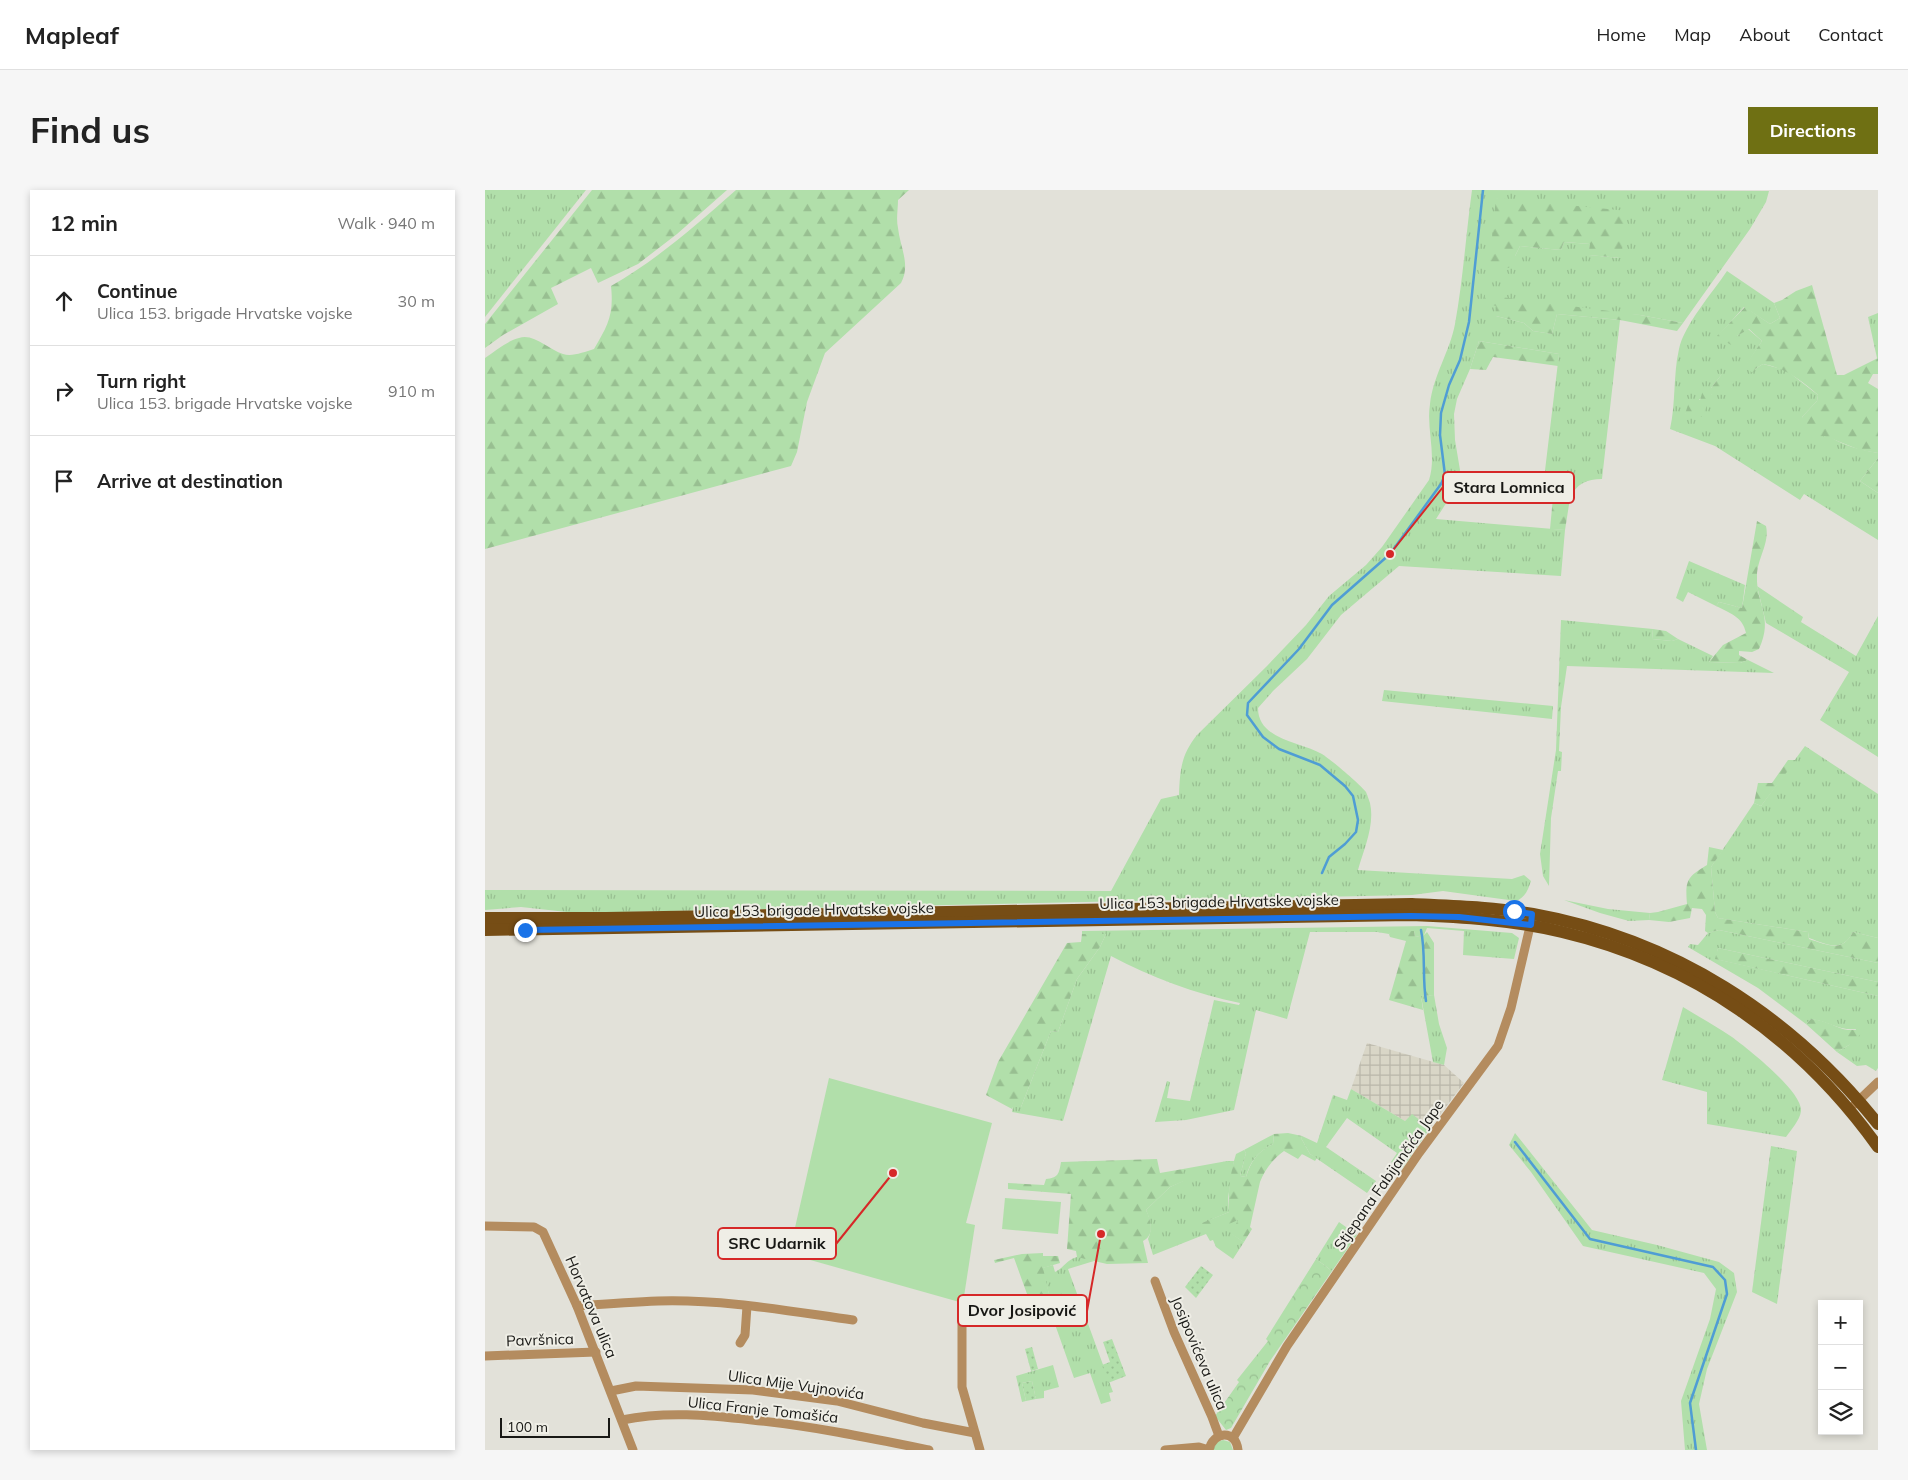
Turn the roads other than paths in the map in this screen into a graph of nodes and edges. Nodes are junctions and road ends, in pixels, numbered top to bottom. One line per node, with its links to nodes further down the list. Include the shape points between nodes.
1 (485, 918): 2 (main road, Ulica 153. brigade Hrvatske vojske, via 1402,904 1459,906)
2 (1531, 920): 3 (main road, Ulica 153. brigade Hrvatske vojske, via 1411,916); 5 (main road, Ulica 153. brigade Hrvatske vojske, via 1587,926 1661,954 1707,976 1793,1036 1824,1063); 6 (main road, Ulica 153. brigade Hrvatske vojske, via 1625,950 1701,986 1780,1039); 22 (street, Stjepana Fabijančića Jape, via 1511,1008 1498,1046 1419,1153 1287,1346)
3 (485, 930)
4 (1878, 1082): 5 (street)
5 (1859, 1101): 6 (street); 7 (main road, Ulica 153. brigade Hrvatske vojske)
6 (1849, 1109): 8 (main road, Ulica 153. brigade Hrvatske vojske)
7 (1878, 1124)
8 (1878, 1147)
9 (485, 1226): 11 (street, Horvatova ulica, via 534,1227 543,1232)
10 (1155, 1281): 21 (street, Josipovićeva ulica)
11 (577, 1306): 12 (street, via 659,1301); 16 (street, Horvatova ulica)
12 (747, 1306): 14 (street); 15 (street, via 745,1335)
13 (962, 1310): 20 (street, via 962,1387)
14 (853, 1320)
15 (740, 1343)
16 (596, 1352): 17 (street, Pavršnica); 18 (street, Horvatova ulica)
17 (485, 1356)
18 (611, 1391): 19 (street, Horvatova ulica); 20 (street, Ulica Mije Vujnovića, via 636,1386 753,1390 837,1401)
19 (622, 1420): 23 (street, Horvatova ulica); 24 (street, Ulica Franje Tomašića, via 647,1415 710,1415 804,1425)
20 (975, 1433): 25 (street)
21 (1219, 1436): 22 (street); 27 (street, via 1211,1442)
22 (1233, 1438): 28 (street)
23 (633, 1450)
24 (929, 1450)
25 (980, 1450)
26 (1165, 1450): 27 (street, via 1199,1447)
27 (1209, 1450)
28 (1238, 1450)

